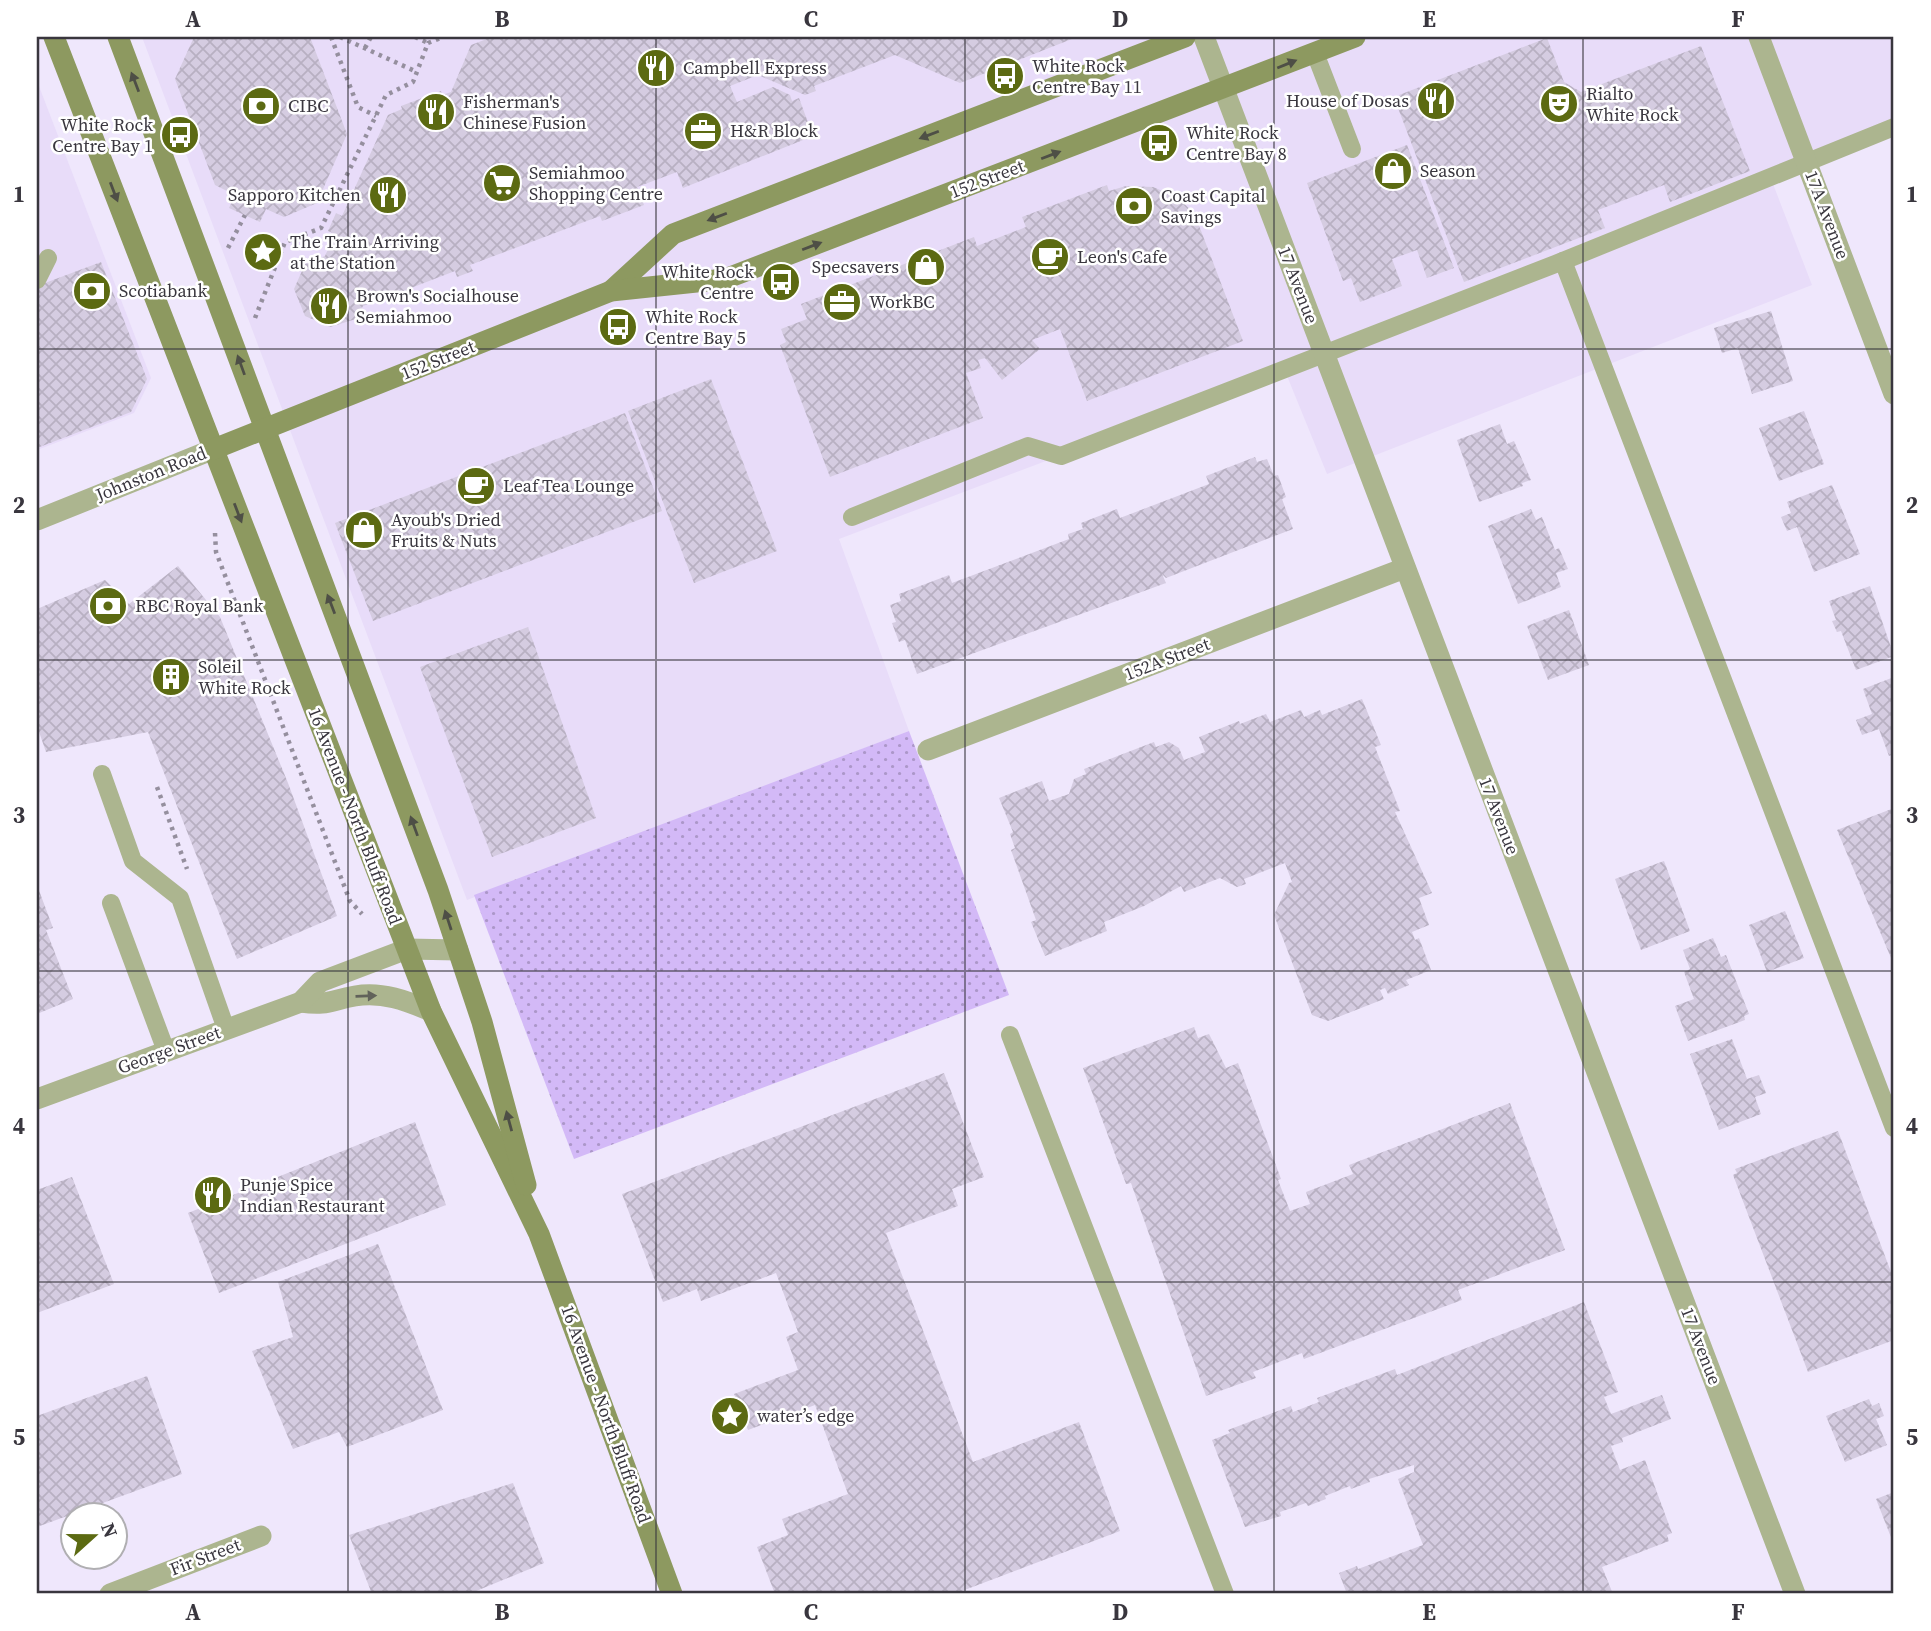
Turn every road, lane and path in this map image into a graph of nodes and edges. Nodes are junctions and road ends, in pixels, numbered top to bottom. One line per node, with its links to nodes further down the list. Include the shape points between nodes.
1 (54, 37): 31 (main road, 16 Avenue - North Bluff Road, one-way to 31)
2 (118, 37): 30 (main road, 16 Avenue - North Bluff Road, one-way to 2)
3 (331, 37): 17 (path, via 358,107)
4 (340, 37): 13 (path)
5 (371, 37): 13 (path)
6 (415, 37): 12 (path)
7 (443, 37): 12 (path)
8 (1185, 37): 26 (main road, 152 Street, one-way to 26, via 673,234)
9 (1204, 37): 16 (street, 17 Avenue)
10 (1355, 37): 14 (main road, 152 Street)
11 (1759, 37): 20 (street, 17A Avenue)
12 (428, 43): 15 (path)
13 (365, 48): 15 (path)
14 (1315, 52): 16 (main road, 152 Street, one-way to 14); 19 (lane)
15 (417, 72): 17 (path, via 413,82 386,95)
16 (1223, 89): 26 (main road, 152 Street, one-way to 16, via 725,279); 28 (street, 17 Avenue)
17 (376, 116): 27 (path, via 321,228 285,242)
18 (1894, 127): 20 (lane)
19 (1352, 149)
20 (1807, 161): 24 (lane); 29 (street, 17A Avenue)
21 (245, 215): 22 (path)
22 (228, 248)
23 (48, 258): 25 (lane)
24 (1563, 261): 28 (lane); 48 (lane)
25 (37, 280)
26 (611, 291): 30 (main road, 152 Street)
27 (255, 318)
28 (1325, 355): 33 (lane, via 1061,456 1028,446); 35 (street, 17 Avenue)
29 (1894, 394)
30 (265, 429): 31 (main road, Johnston Road); 41 (main road, 16 Avenue - North Bluff Road, one-way to 30)
31 (214, 449): 32 (main road, 16 Avenue - North Bluff Road); 34 (street, Johnston Road)
32 (233, 502): 39 (path, via 214,535 216,552 350,901); 40 (main road, 16 Avenue - North Bluff Road, one-way to 40)
33 (852, 517)
34 (37, 520)
35 (1405, 568): 36 (street, 152A Street); 54 (street, 17 Avenue)
36 (928, 750)
37 (102, 774): 44 (lane, via 133,860 180,898)
38 (111, 903): 46 (lane)
39 (365, 918)
40 (407, 949): 41 (street, George Street); 42 (street, George Street, via 320,982); 43 (main road, 16 Avenue - North Bluff Road)
41 (458, 950): 49 (main road, 16 Avenue - North Bluff Road, one-way to 41)
42 (301, 1002): 43 (street, George Street, one-way to 43, via 323,1006 356,995 383,995); 44 (street, George Street)
43 (430, 1011): 49 (main road, 16 Avenue - North Bluff Road)
44 (226, 1029): 46 (street, George Street)
45 (1010, 1035): 53 (lane)
46 (166, 1051): 47 (street, George Street)
47 (37, 1099)
48 (1894, 1128)
49 (539, 1234): 52 (main road, 16 Avenue - North Bluff Road)
50 (261, 1536): 51 (street, Fir Street)
51 (110, 1594)
52 (672, 1594)
53 (1225, 1594)
54 (1795, 1594)

